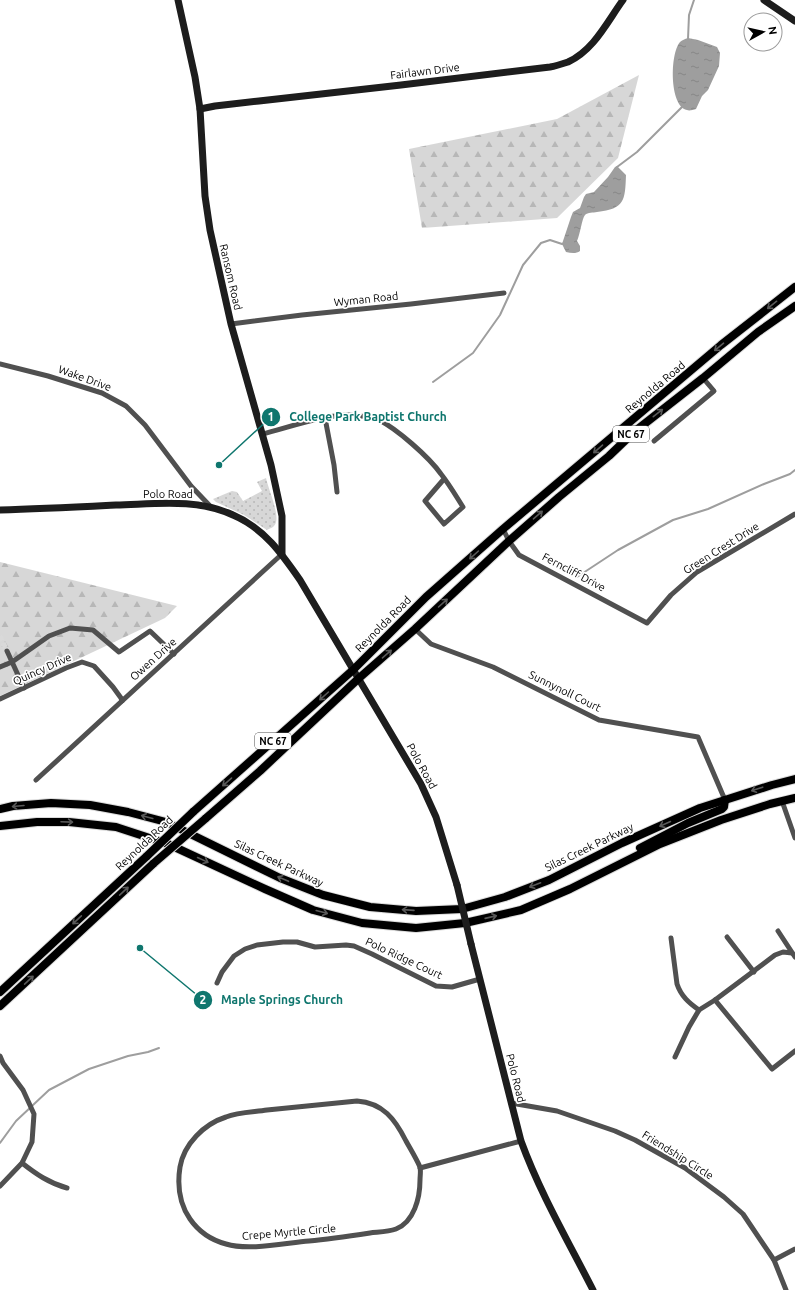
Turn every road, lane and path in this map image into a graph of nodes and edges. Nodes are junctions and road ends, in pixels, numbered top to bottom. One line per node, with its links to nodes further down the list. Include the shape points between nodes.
1 (178, 0): 5 (main road, Ransom Road)
2 (623, 0): 5 (main road, Fairlawn Drive, via 606,27 586,50 568,62 550,67 258,100)
3 (764, 0): 4 (main road)
4 (795, 21)
5 (200, 109): 9 (main road, Ransom Road, via 205,196)
6 (795, 287): 20 (main road, Reynolda Road / NC 67, one-way to 20, via 720,345)
7 (504, 293): 9 (street, Wyman Road)
8 (795, 306): 11 (main road, Reynolda Road / NC 67, via 758,332)
9 (231, 324): 13 (main road, Ransom Road)
10 (0, 364): 17 (street, Wake Drive, via 102,393 126,406 146,425 191,486)
11 (704, 378): 14 (street, via 714,391); 21 (main road, Reynolda Road / NC 67, one-way to 11, via 634,432)
12 (325, 418): 13 (street); 15 (street, via 344,415 378,420 415,448); 16 (street)
13 (262, 434): 22 (main road, Ransom Road, via 282,516)
14 (654, 441)
15 (444, 479): 15 (street, via 463,507 444,524 425,500)
16 (337, 492)
17 (211, 507): 18 (main road, Polo Road, via 179,503); 22 (main road, Polo Road, via 250,524)
18 (0, 510)
19 (795, 514): 23 (street, Green Crest Drive, via 697,572 671,595)
20 (503, 529): 21 (street, Ferncliff Drive); 29 (main road, Reynolda Road / NC 67, one-way to 29, via 426,597)
21 (509, 541): 23 (street, Ferncliff Drive, via 519,555); 24 (main road, Reynolda Road / NC 67, one-way to 21)
22 (282, 554): 26 (street, Owen Drive); 29 (main road, Polo Road)
23 (647, 623)
24 (415, 629): 30 (main road, Reynolda Road / NC 67, one-way to 24); 37 (street, Sunnynoll Court, via 431,644 493,667 599,720 698,737)
25 (7, 651): 27 (street)
26 (174, 654): 27 (street, via 150,631 119,652 94,630 70,628 49,636); 33 (street, Owen Drive)
27 (12, 662): 28 (street); 31 (street)
28 (0, 667)
29 (353, 670): 30 (main road, Polo Road); 50 (main road, Reynolda Road / NC 67, one-way to 50, bridge, via 193,812)
30 (358, 679): 48 (main road, Polo Road, bridge, via 424,789 436,817 457,885); 52 (main road, Reynolda Road / NC 67, one-way to 30, bridge)
31 (24, 688): 32 (street, Quincy Drive); 33 (street, Quincy Drive, via 82,662 94,666)
32 (0, 699)
33 (122, 701): 35 (street, Owen Drive)
34 (795, 779): 37 (main road, Silas Creek Parkway, one-way to 37)
35 (36, 780)
36 (795, 798): 38 (main road)
37 (725, 800): 39 (main road, Silas Creek Parkway, one-way to 39, via 700,808 549,880 505,897 462,909 416,911 370,907 323,895 280,878 166,822 128,812 90,805 51,803); 42 (main road, via 722,809 651,842)
38 (782, 801): 41 (street); 42 (main road, via 721,820 660,844)
39 (0, 809)
40 (0, 826): 42 (main road, one-way to 42, via 69,822 116,827 168,844 313,910 362,923 416,928 465,923 521,910 570,890)
41 (795, 838)
42 (625, 862)
43 (778, 931): 46 (street)
44 (727, 937): 47 (street)
45 (671, 938): 53 (street, via 679,992)
46 (793, 955): 47 (street, via 783,952 775,955)
47 (754, 972): 51 (street)
48 (480, 979): 49 (street, Polo Ridge Court, via 452,987 436,986 354,946 315,947 297,942 283,942 245,949 234,956 222,972); 57 (main road, Polo Road)
49 (218, 983)
50 (0, 992)
51 (715, 1000): 53 (street); 54 (street, via 772,1069)
52 (0, 1006)
53 (699, 1010): 56 (street)
54 (795, 1051)
55 (0, 1056): 59 (street, via 23,1090 34,1114 32,1142)
56 (675, 1057)
57 (511, 1103): 58 (main road, Polo Road); 64 (street, Friendship Circle, via 557,1111 615,1132 635,1140 685,1168 743,1214)
58 (521, 1140): 60 (street); 65 (main road, Polo Road, via 549,1205)
59 (22, 1163): 61 (street); 62 (street, via 40,1177)
60 (420, 1168): 60 (street, Crepe Myrtle Circle, via 392,1118 377,1106 357,1102 268,1110 224,1118 203,1130 187,1149 181,1162 178,1184 186,1213 206,1236 226,1244 250,1247 341,1238 395,1229 405,1222 414,1209 419,1192)
61 (0, 1186)
62 (67, 1188)
63 (795, 1249): 64 (street)
64 (774, 1260): 66 (street, Friendship Circle)
65 (593, 1290)
66 (786, 1290)

